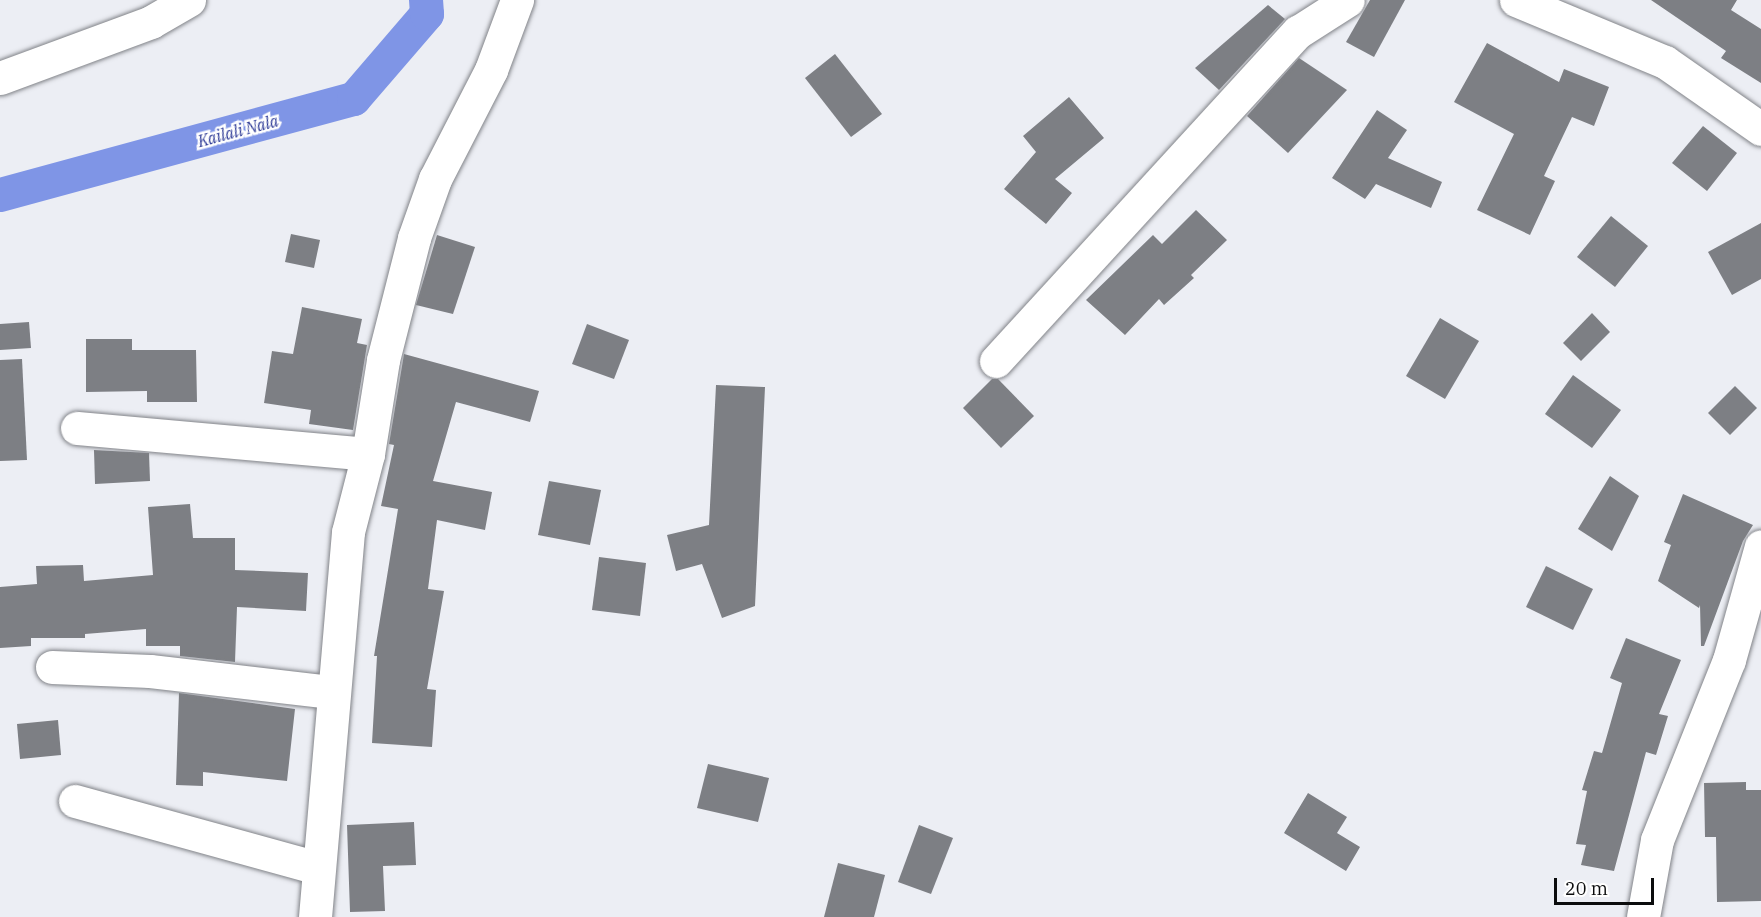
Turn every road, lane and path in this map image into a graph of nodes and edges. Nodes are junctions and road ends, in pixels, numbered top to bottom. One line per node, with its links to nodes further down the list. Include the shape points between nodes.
1 (189, 0): 5 (street, via 152,22)
2 (517, 0): 9 (street, via 491,70 435,179 414,238 383,360)
3 (1348, 0): 7 (street, via 1298,32)
4 (1516, 0): 6 (street, via 1665,62)
5 (0, 78)
6 (1761, 129)
7 (996, 361)
8 (77, 428): 9 (street)
9 (368, 454): 12 (street, via 348,532)
10 (1761, 546): 16 (street, via 1729,660 1657,840)
11 (52, 667): 12 (street, via 150,671)
12 (332, 692): 14 (street)
13 (75, 801): 14 (street)
14 (318, 868): 15 (street)
15 (315, 917)
16 (1643, 917)

